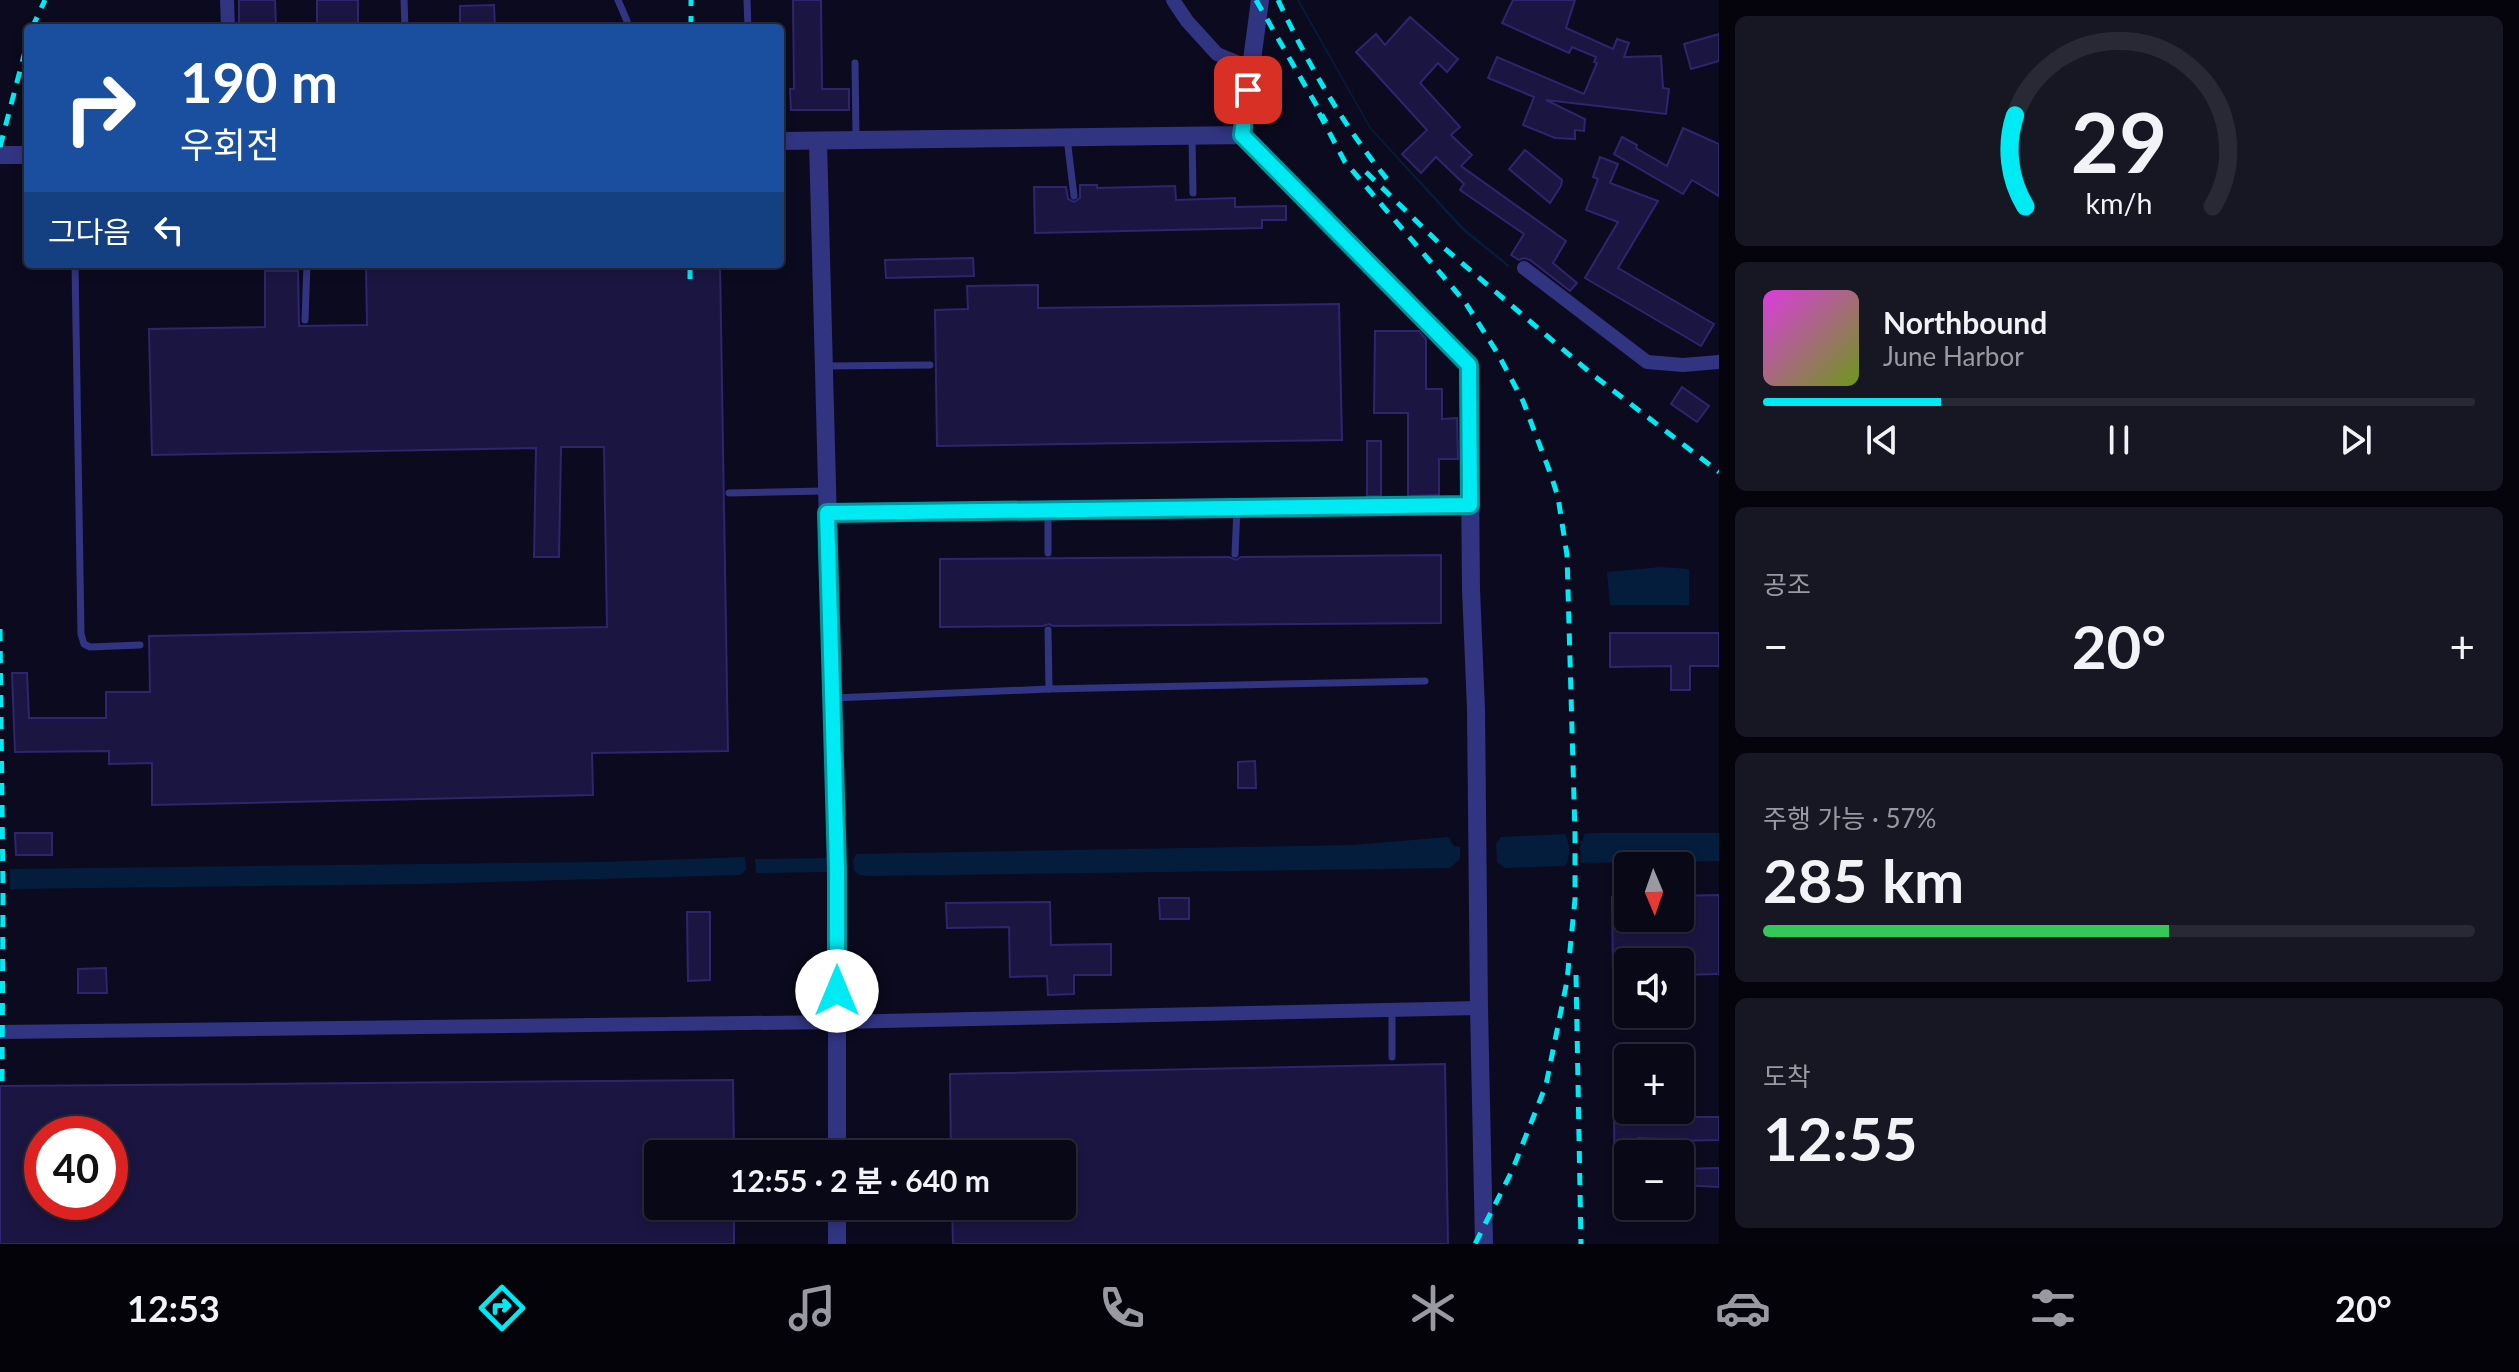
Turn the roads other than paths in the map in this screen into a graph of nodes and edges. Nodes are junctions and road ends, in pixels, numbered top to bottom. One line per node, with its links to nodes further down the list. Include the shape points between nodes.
1 (227, 0): 7 (street)
2 (404, 0): 8 (lane)
3 (618, 0): 9 (lane)
4 (747, 0): 10 (lane)
5 (1173, 0): 12 (street, via 1217,54)
6 (1260, 0): 12 (street)
7 (228, 24)
8 (405, 24)
9 (627, 24)
10 (748, 24)
11 (855, 63): 16 (lane)
12 (1251, 68): 14 (street)
13 (1192, 135): 14 (street); 15 (street); 21 (lane)
14 (1242, 135): 32 (street, via 1469,365)
15 (1066, 136): 16 (street); 22 (lane)
16 (856, 140): 18 (street)
17 (784, 141): 18 (street)
18 (818, 141): 29 (street)
19 (0, 155): 20 (street)
20 (24, 155)
21 (1193, 193)
22 (1074, 196)
23 (75, 268): 39 (lane, via 81,634 90,647)
24 (307, 268): 26 (lane)
25 (1524, 268): 27 (street, via 1647,362)
26 (305, 320)
27 (1719, 362)
28 (930, 365): 29 (lane)
29 (823, 366): 30 (street)
30 (827, 491): 31 (lane); 35 (street)
31 (729, 493)
32 (1470, 505): 33 (street); 43 (street)
33 (1237, 508): 34 (street); 37 (lane)
34 (1048, 510): 35 (street); 36 (lane)
35 (827, 513): 42 (street)
36 (1048, 553)
37 (1235, 554)
38 (1048, 630): 41 (lane)
39 (140, 645)
40 (1425, 681): 41 (lane)
41 (1049, 689): 42 (lane)
42 (832, 698): 45 (street)
43 (1479, 1008): 44 (street); 51 (street)
44 (1392, 1010): 45 (street); 47 (lane)
45 (837, 1022): 46 (street); 48 (street)
46 (0, 1032)
47 (1392, 1057)
48 (837, 1140)
49 (837, 1220): 50 (street)
50 (837, 1244)
51 (1484, 1244)

